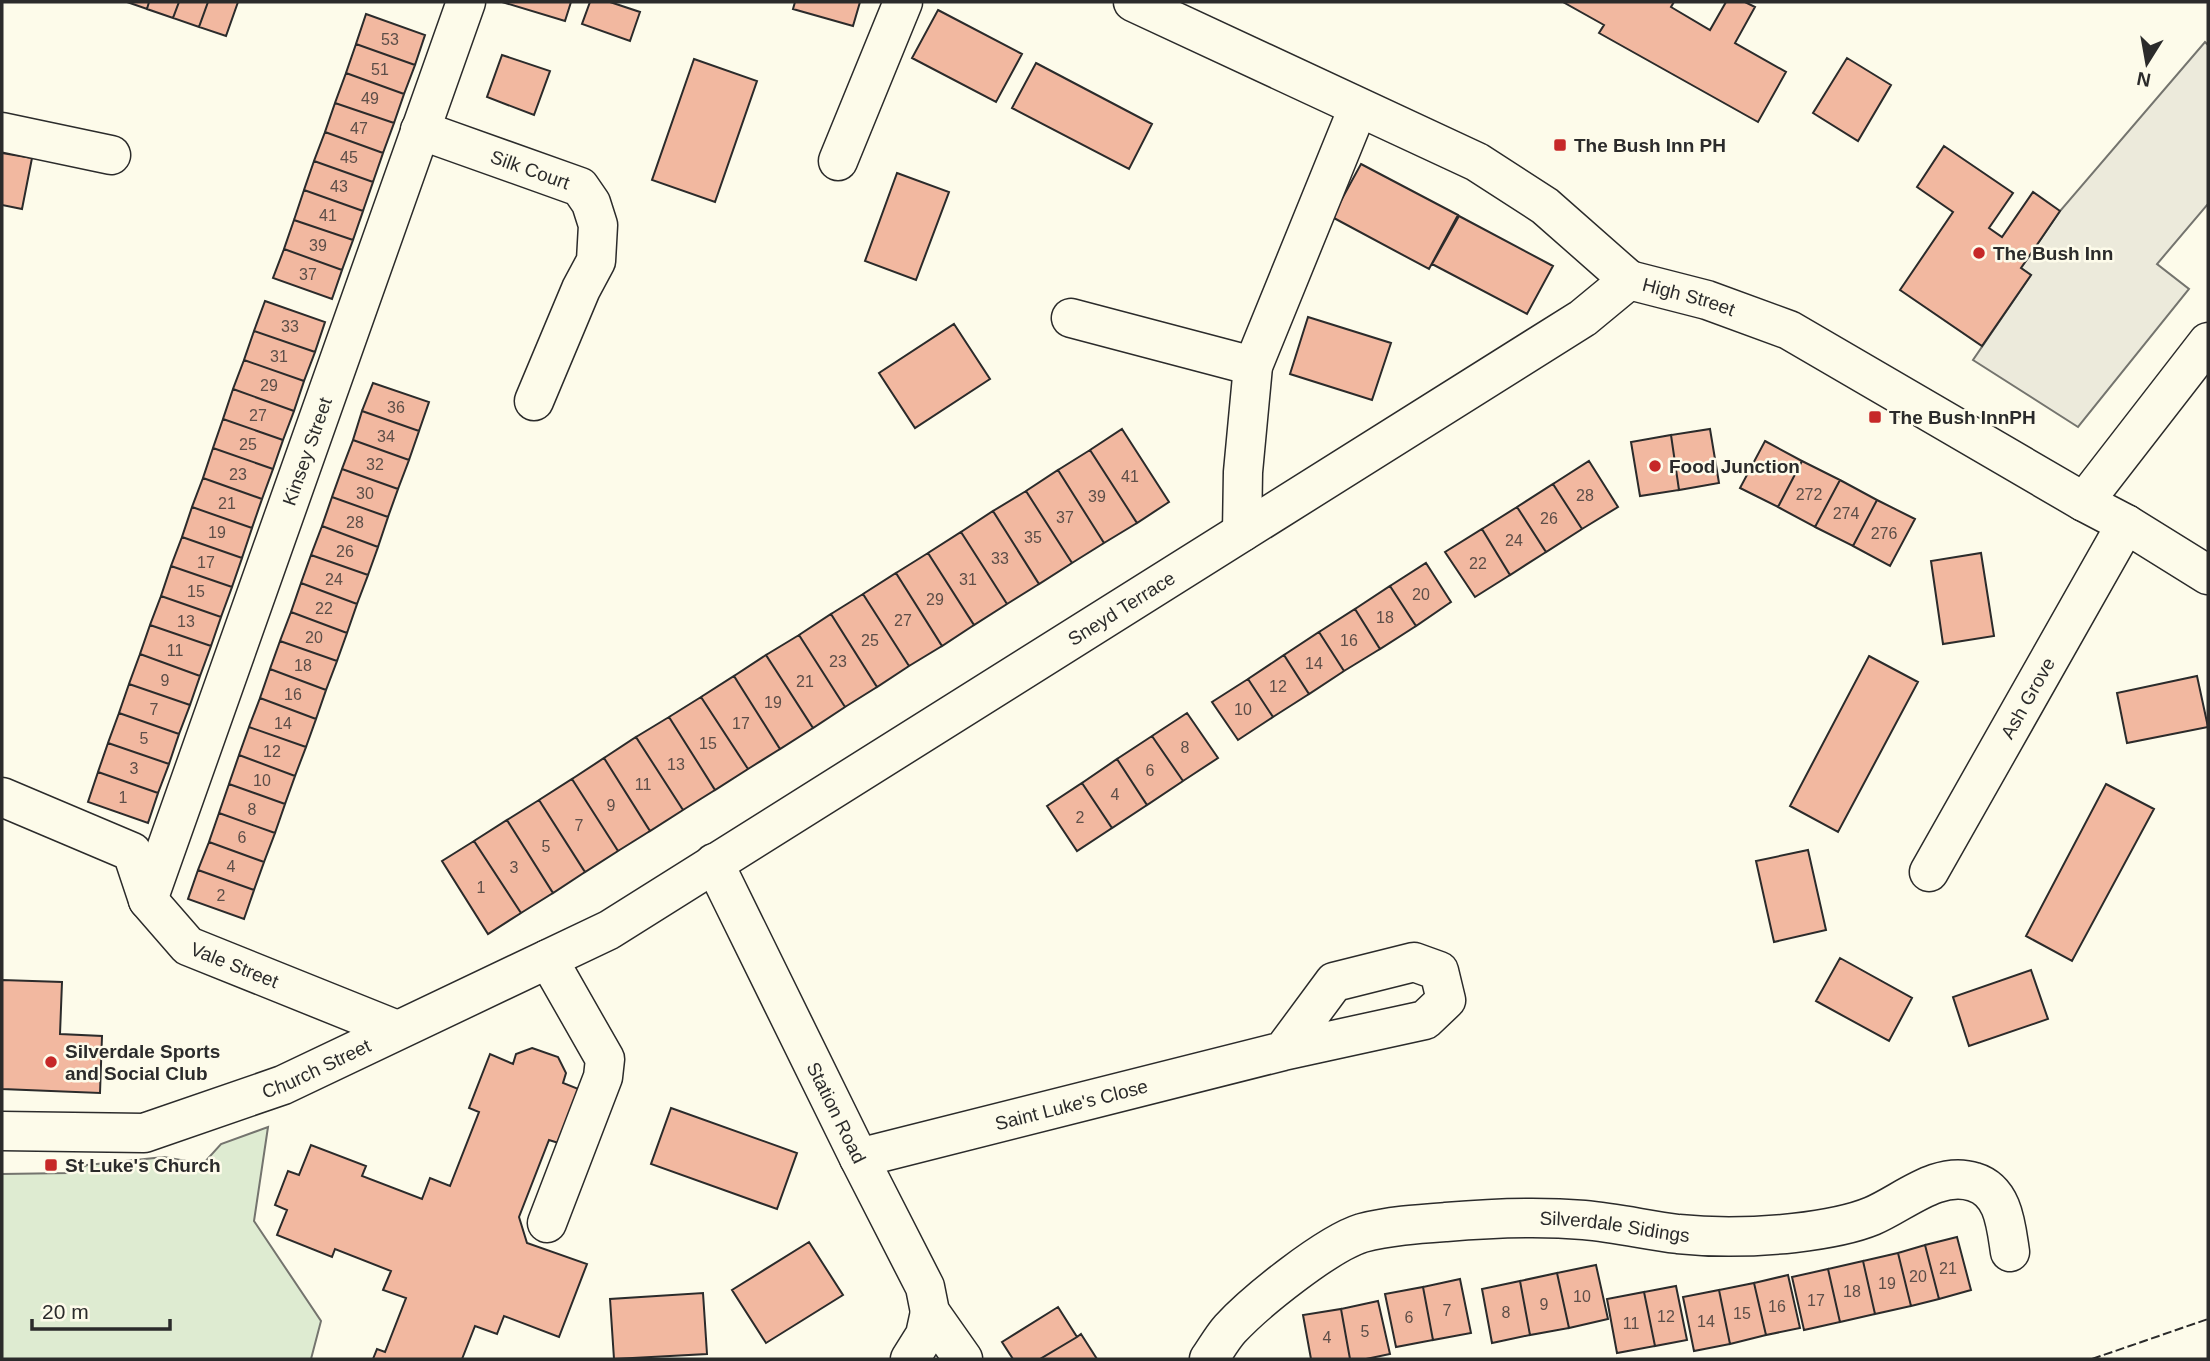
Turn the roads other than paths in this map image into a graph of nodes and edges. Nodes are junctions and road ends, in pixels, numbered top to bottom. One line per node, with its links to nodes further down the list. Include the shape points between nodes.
1 (465, 2): 5 (street, Kinsey Street)
2 (903, 2): 8 (street)
3 (1151, 6): 4 (street, High Street)
4 (1358, 108): 9 (street, High Street, via 1477,162 1545,206); 12 (street)
5 (421, 130): 13 (street, Silk Court, via 580,187 591,203 598,225 596,261); 21 (street, Kinsey Street)
6 (2, 132): 7 (street)
7 (111, 155)
8 (838, 161)
9 (1629, 280): 14 (street, High Street, via 1707,300 1789,330); 16 (street, Sneyd Terrace, via 1583,318)
10 (1071, 318): 12 (street)
11 (2208, 342): 14 (street)
12 (1253, 366): 16 (street)
13 (534, 401)
14 (2084, 502): 15 (street, High Street)
15 (2126, 524): 17 (street, High Street); 20 (street, Ash Grove)
16 (1241, 532): 19 (street, Sneyd Terrace)
17 (2208, 575)
18 (2, 797): 21 (street, Vale Street, via 132,852)
19 (714, 863): 22 (street, Sneyd Terrace); 27 (street, Station Road)
20 (1929, 872)
21 (148, 900): 24 (street, Vale Street, via 188,946)
22 (609, 930): 23 (street, Church Street)
23 (548, 959): 24 (street, Church Street); 28 (street, via 604,1059 603,1077)
24 (397, 1030): 26 (street, Church Street, via 283,1085 144,1133)
25 (1283, 1051): 27 (street, Saint Luke's Close)
26 (2, 1131)
27 (859, 1158): 30 (street, Station Road, via 925,1287)
28 (547, 1223)
29 (2010, 1252): 33 (street, Silverdale Sidings, via 2004,1213 1990,1189 1953,1178 1872,1216 1794,1233 1677,1234 1580,1220 1516,1217 1408,1225 1361,1234 1323,1252 1230,1329)
30 (930, 1312): 31 (street, via 925,1335); 32 (street, Station Road)
31 (910, 1359)
32 (963, 1359)
33 (1209, 1359)

